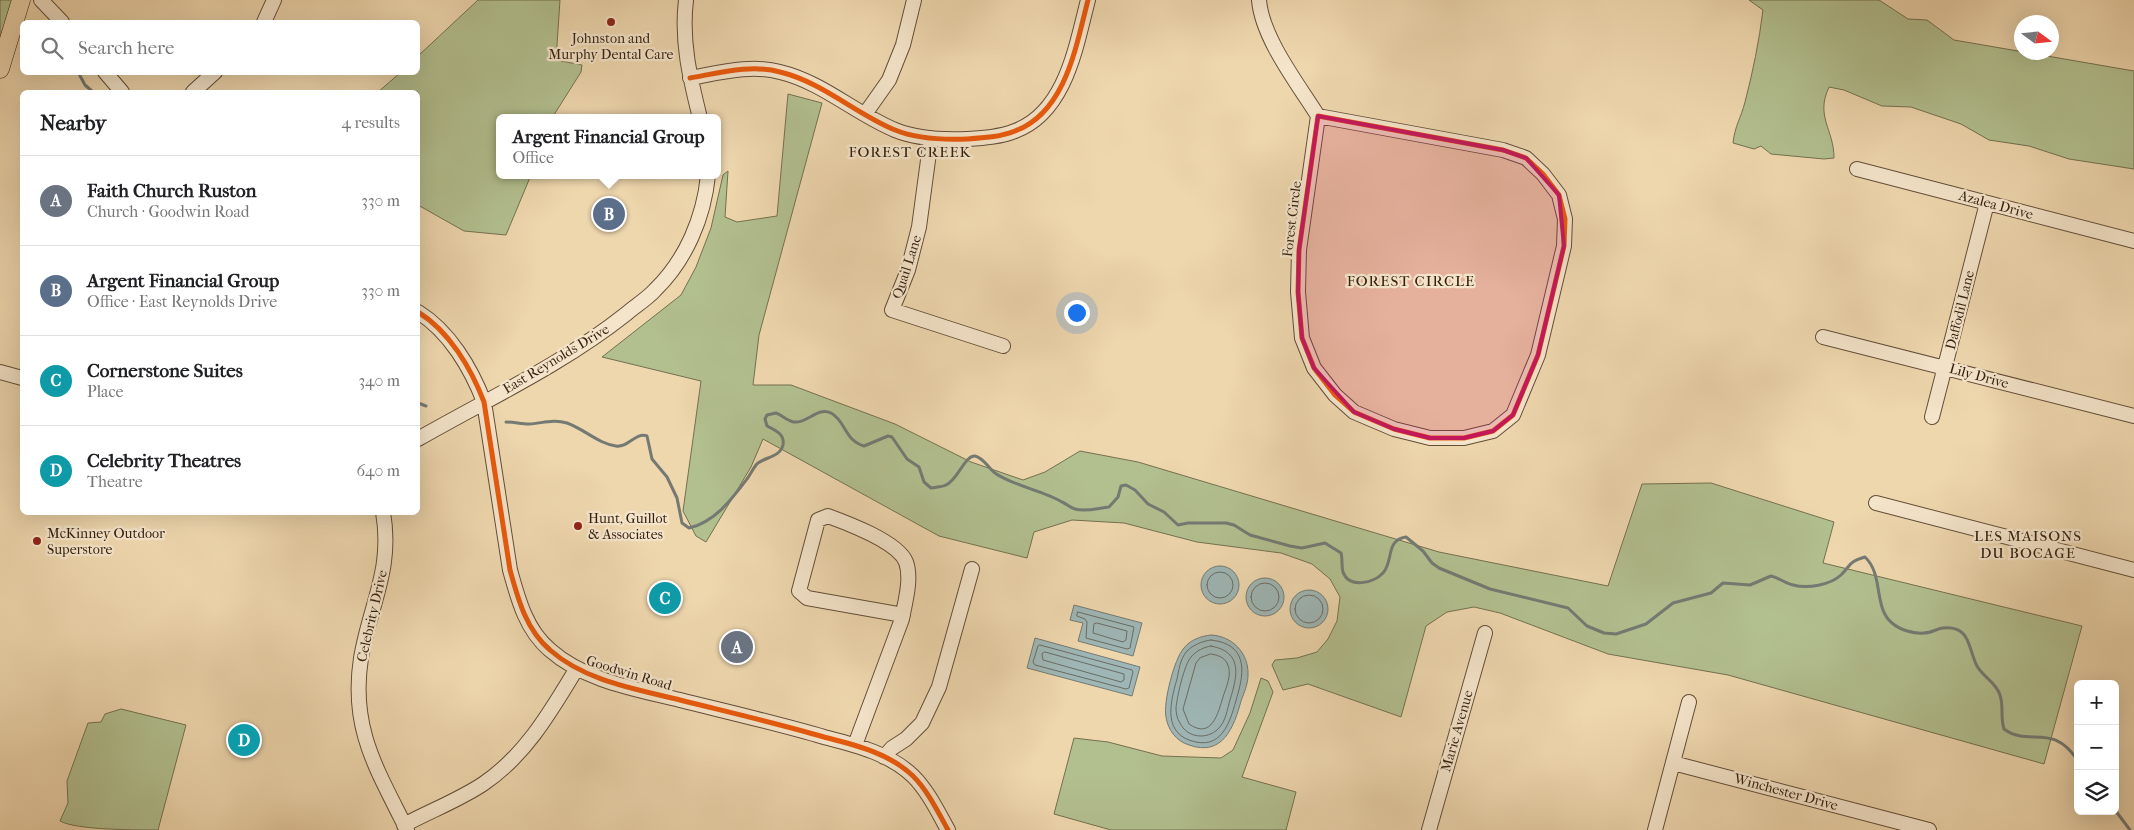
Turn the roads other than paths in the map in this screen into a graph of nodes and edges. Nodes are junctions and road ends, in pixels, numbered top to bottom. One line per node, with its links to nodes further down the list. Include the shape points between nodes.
1 (21, 0): 10 (main road)
2 (41, 0): 8 (street)
3 (274, 0): 9 (street)
4 (686, 0): 13 (street, via 684,43)
5 (914, 0): 17 (street, via 889,80)
6 (1088, 0): 19 (street, via 1066,75 1058,93 1039,116 1016,131 1002,135)
7 (1259, 0): 18 (street, via 1260,11 1274,45)
8 (60, 20)
9 (265, 20)
10 (0, 69)
11 (108, 75): 14 (street)
12 (212, 75): 15 (street)
13 (690, 78): 16 (street); 17 (street, via 743,70 779,71 816,86)
14 (120, 90)
15 (195, 90)
16 (699, 114)
17 (865, 114): 19 (street, via 896,131)
18 (1318, 116): 18 (street, Forest Circle, via 1299,250 1298,283 1302,338 1314,368 1335,395 1354,412 1394,429 1430,438 1464,438 1493,431 1513,415 1538,355 1564,246 1565,219 1559,195 1544,174 1526,158 1503,150)
19 (931, 138): 26 (street, Quail Lane, via 919,227 892,310)
20 (1857, 169): 22 (street, Azalea Drive)
21 (708, 179): 30 (street, East Reynolds Drive, via 706,198 696,229 678,262 656,290 596,338)
22 (1987, 203): 23 (street, Azalea Drive); 27 (street, Daffodil Lane)
23 (2134, 241)
24 (420, 314): 30 (street, Goodwin Road, via 444,334 459,353)
25 (1823, 337): 27 (street, Lily Drive)
26 (1002, 346)
27 (1946, 367): 31 (street, Lily Drive); 32 (street, Daffodil Lane)
28 (0, 372): 29 (street)
29 (20, 377)
30 (484, 402): 33 (street, East Reynolds Drive); 40 (street, Goodwin Road, via 516,592 534,632 550,650)
31 (2134, 416)
32 (1932, 417)
33 (420, 438)
34 (1876, 503): 37 (street)
35 (383, 515): 45 (street, Celebrity Drive, via 384,571 361,657 360,724 373,764)
36 (972, 569): 43 (street, via 939,687 922,723)
37 (2134, 570)
38 (903, 615): 38 (street, via 908,574 906,562 899,552 841,521 828,516 818,520 799,591 802,595); 42 (street)
39 (1485, 633): 47 (street, Marie Avenue)
40 (577, 668): 42 (street, Goodwin Road, via 621,685); 45 (street, via 532,737 505,767 482,784)
41 (1689, 702): 44 (street)
42 (855, 745): 43 (street, Goodwin Road)
43 (884, 757): 46 (street, Goodwin Road, via 914,777 929,795)
44 (1673, 762): 48 (street); 49 (street, Winchester Drive)
45 (406, 827)
46 (948, 830)
47 (1429, 830)
48 (1655, 830)
49 (1929, 830)

